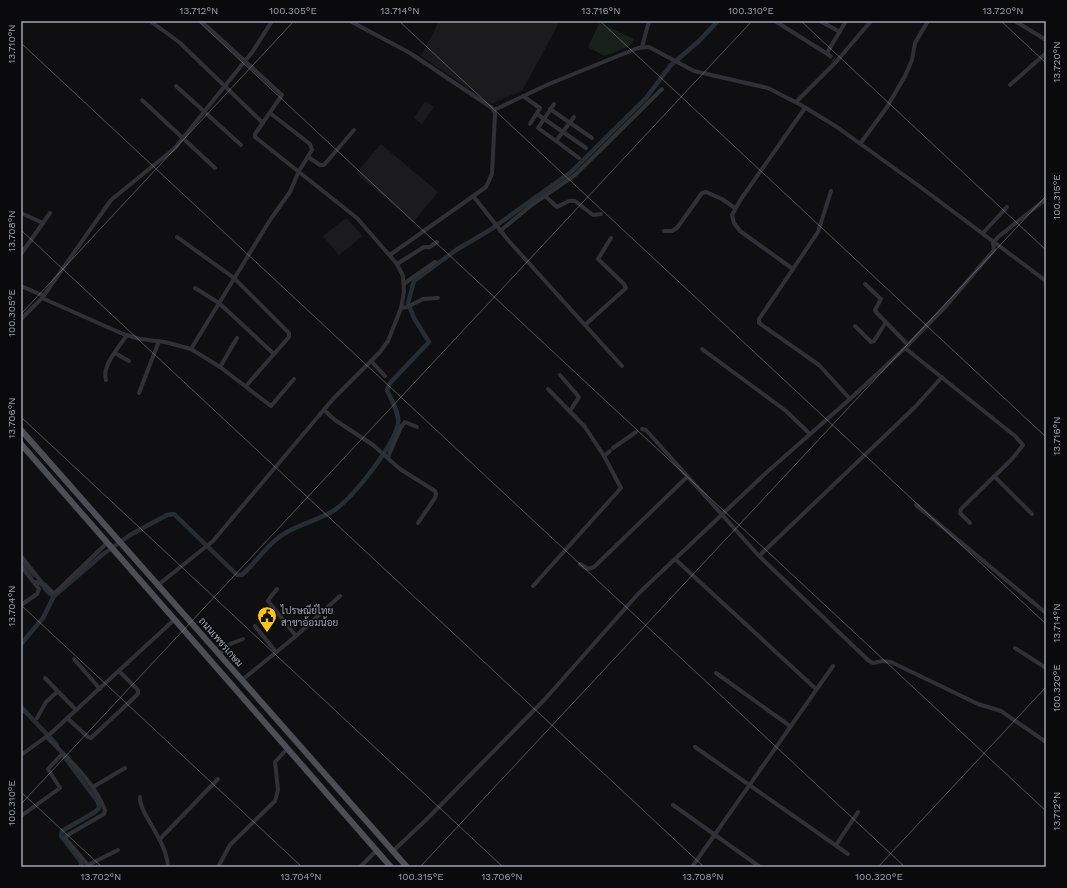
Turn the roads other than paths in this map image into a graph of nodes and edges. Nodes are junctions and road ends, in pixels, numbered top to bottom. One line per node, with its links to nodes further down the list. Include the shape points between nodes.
1 (150, 21): 19 (street, via 179,42)
2 (201, 21): 16 (street)
3 (272, 21): 16 (street)
4 (350, 21): 26 (street, via 410,53)
5 (649, 21): 14 (street)
6 (775, 21): 12 (street, via 828,54)
7 (820, 21): 12 (street)
8 (846, 21): 12 (street)
9 (871, 21): 23 (street)
10 (928, 21): 41 (street, via 915,43 912,60 887,107)
11 (1016, 21): 13 (street)
12 (840, 32)
13 (1046, 40)
14 (642, 47): 21 (street); 23 (street, via 654,48 694,71 768,88)
15 (1046, 53): 17 (street)
16 (246, 61): 19 (street); 29 (street, via 282,95)
17 (1010, 85)
18 (176, 86): 28 (street)
19 (225, 86): 28 (street); 33 (street)
20 (662, 89): 49 (street, via 575,175)
21 (523, 96): 26 (street); 30 (street, via 540,108)
22 (142, 100): 38 (street)
23 (796, 102): 27 (street)
24 (554, 104): 25 (street)
25 (550, 109): 32 (street); 34 (street)
26 (494, 110): 50 (street, via 491,180)
27 (803, 110): 41 (street); 53 (street)
28 (204, 112): 38 (street); 42 (street)
29 (270, 113): 33 (street); 44 (street, via 310,144 312,150)
30 (537, 114): 32 (street); 35 (street)
31 (574, 117): 34 (street)
32 (544, 119): 37 (street); 40 (street, via 538,128)
33 (263, 123): 47 (street, via 255,136)
34 (569, 123): 37 (street); 39 (street)
35 (530, 124)
36 (354, 130): 44 (street, via 324,165)
37 (563, 132): 40 (street); 43 (street)
38 (183, 138): 46 (street); 76 (street, via 112,200)
39 (592, 138)
40 (556, 142): 45 (street)
41 (860, 144): 60 (street)
42 (241, 145)
43 (586, 148)
44 (308, 157): 47 (street)
45 (579, 158)
46 (215, 168)
47 (299, 171): 66 (street, via 357,218); 70 (street, via 290,192)
48 (831, 191): 69 (street, via 818,232)
49 (545, 196): 56 (street, via 557,207 574,202 593,215); 58 (street)
50 (474, 197): 58 (street); 66 (street)
51 (1046, 199): 64 (street)
52 (1007, 206): 60 (street)
53 (735, 208): 59 (street, via 722,199 706,192 702,193 677,228); 69 (street, via 732,215 740,231)
54 (21, 213): 57 (street)
55 (50, 213): 57 (street)
56 (601, 214)
57 (43, 223): 65 (street)
58 (499, 230): 82 (street)
59 (664, 232)
60 (983, 233): 64 (street)
61 (177, 237): 70 (street)
62 (611, 238): 82 (street, via 598,259 624,284 625,290)
63 (437, 242): 68 (street)
64 (996, 243): 71 (street); 87 (street, via 994,250 946,306)
65 (21, 254)
66 (390, 255): 68 (street)
67 (435, 262): 72 (street)
68 (397, 264): 72 (street)
69 (793, 269): 104 (street, via 759,319 759,323 819,365)
70 (234, 278): 78 (street); 91 (street, via 289,333 289,338)
71 (1046, 281)
72 (405, 283): 79 (street)
73 (865, 284): 81 (street, via 881,299 875,310)
74 (21, 286): 76 (street)
75 (195, 288): 78 (street)
76 (43, 297): 80 (street); 84 (street)
77 (438, 298): 79 (street, via 423,299)
78 (219, 303): 88 (street); 91 (street)
79 (400, 308): 93 (street, via 388,341)
80 (21, 319)
81 (886, 322): 83 (street, via 871,342); 87 (street)
82 (585, 325): 94 (street)
83 (855, 326)
84 (127, 335): 86 (street); 90 (street)
85 (237, 338): 95 (street)
86 (159, 342): 88 (street); 103 (street)
87 (906, 347): 98 (street); 104 (street)
88 (191, 349): 95 (street)
89 (702, 349): 111 (street, via 786,411)
90 (115, 353): 92 (street); 100 (street, via 105,372)
91 (274, 354): 101 (street)
92 (129, 361)
93 (371, 361): 97 (street); 105 (street)
94 (622, 366)
95 (220, 367): 101 (street)
96 (560, 375): 106 (street, via 579,397)
97 (385, 376)
98 (942, 377): 115 (street, via 1016,436 1023,445); 124 (street, via 915,407)
99 (294, 379): 101 (street, via 271,406)
100 (106, 380)
101 (246, 386)
102 (548, 389): 106 (street)
103 (139, 393)
104 (850, 399): 111 (street)
105 (324, 410): 113 (street); 130 (street, via 221,533)
106 (570, 411): 114 (street, via 581,422)
107 (417, 427): 113 (street, via 409,422 402,425)
108 (642, 429): 116 (street, via 646,430)
109 (21, 430): 130 (main road, ถนนเพชรเกษม)
110 (636, 432): 114 (street)
111 (810, 434): 119 (street)
112 (21, 444): 122 (main road, ถนนเพชรเกษม)
113 (387, 456): 120 (street, via 400,469 436,494)
114 (604, 456): 131 (street, via 620,490)
115 (994, 476): 118 (street); 121 (street, via 960,509 960,513)
116 (687, 477): 119 (street); 126 (street, via 594,567 588,569)
117 (916, 505): 135 (street)
118 (1032, 514)
119 (722, 515): 124 (street); 125 (street)
120 (418, 523)
121 (970, 523)
122 (110, 547): 129 (street, via 57,592 52,593); 136 (main road, ถนนเพชรเกษม)
123 (21, 556): 129 (street)
124 (759, 556): 158 (street, via 869,661 891,662 966,699 1001,711)
125 (675, 559): 151 (street); 176 (street, via 634,598 506,740)
126 (580, 564)
127 (21, 566): 128 (street)
128 (35, 582): 129 (street); 134 (street, via 39,592)
129 (43, 584)
130 (158, 585): 142 (main road, ถนนเพชรเกษม)
131 (533, 586)
132 (277, 589): 138 (street, via 268,602)
133 (340, 596): 138 (street)
134 (21, 605)
135 (1046, 612)
136 (174, 620): 146 (street); 160 (main road, ถนนเพชรเกษม)
137 (255, 626): 141 (street)
138 (296, 636): 141 (street)
139 (243, 640): 142 (street, via 230,644)
140 (1015, 648): 145 (street)
141 (276, 652): 149 (street)
142 (219, 654): 149 (main road, ถนนเพชรเกษม)
143 (74, 659): 150 (street)
144 (833, 666): 151 (street)
145 (1046, 668)
146 (119, 671): 150 (street); 155 (street, via 138,690 138,694 91,738)
147 (716, 673): 156 (street)
148 (45, 678): 152 (street)
149 (242, 680): 176 (main road, ถนนเพชรเกษม)
150 (100, 688): 153 (street)
151 (816, 689): 156 (street)
152 (57, 692): 153 (street); 154 (street, via 46,702)
153 (76, 710): 155 (street)
154 (37, 718)
155 (67, 718): 157 (street)
156 (790, 726): 165 (street)
157 (48, 736): 161 (street); 162 (street)
158 (1046, 742)
159 (695, 747): 165 (street)
160 (287, 749): 175 (main road, ถนนเพชรเกษม); 180 (street, via 275,762 278,790 275,801 230,845)
161 (63, 754): 166 (street); 170 (street, via 48,769 60,788)
162 (21, 755)
163 (125, 768): 166 (street)
164 (218, 779): 172 (street)
165 (748, 785): 171 (street); 173 (street)
166 (93, 787): 178 (street, via 105,813 66,836)
167 (140, 797): 172 (street, via 141,806)
168 (673, 805): 171 (street)
169 (858, 812): 173 (street)
170 (21, 816)
171 (714, 835): 184 (street); 185 (street)
172 (160, 839): 179 (street, via 168,856)
173 (836, 845): 177 (street)
174 (118, 850): 178 (street)
175 (376, 851): 181 (street); 182 (main road, ถนนเพชรเกษม)
176 (393, 851): 183 (main road, ถนนเพชรเกษม)
177 (848, 854)
178 (88, 866)
179 (168, 867)
180 (218, 867)
181 (360, 867)
182 (391, 867)
183 (407, 867)
184 (692, 867)
185 (760, 867)

